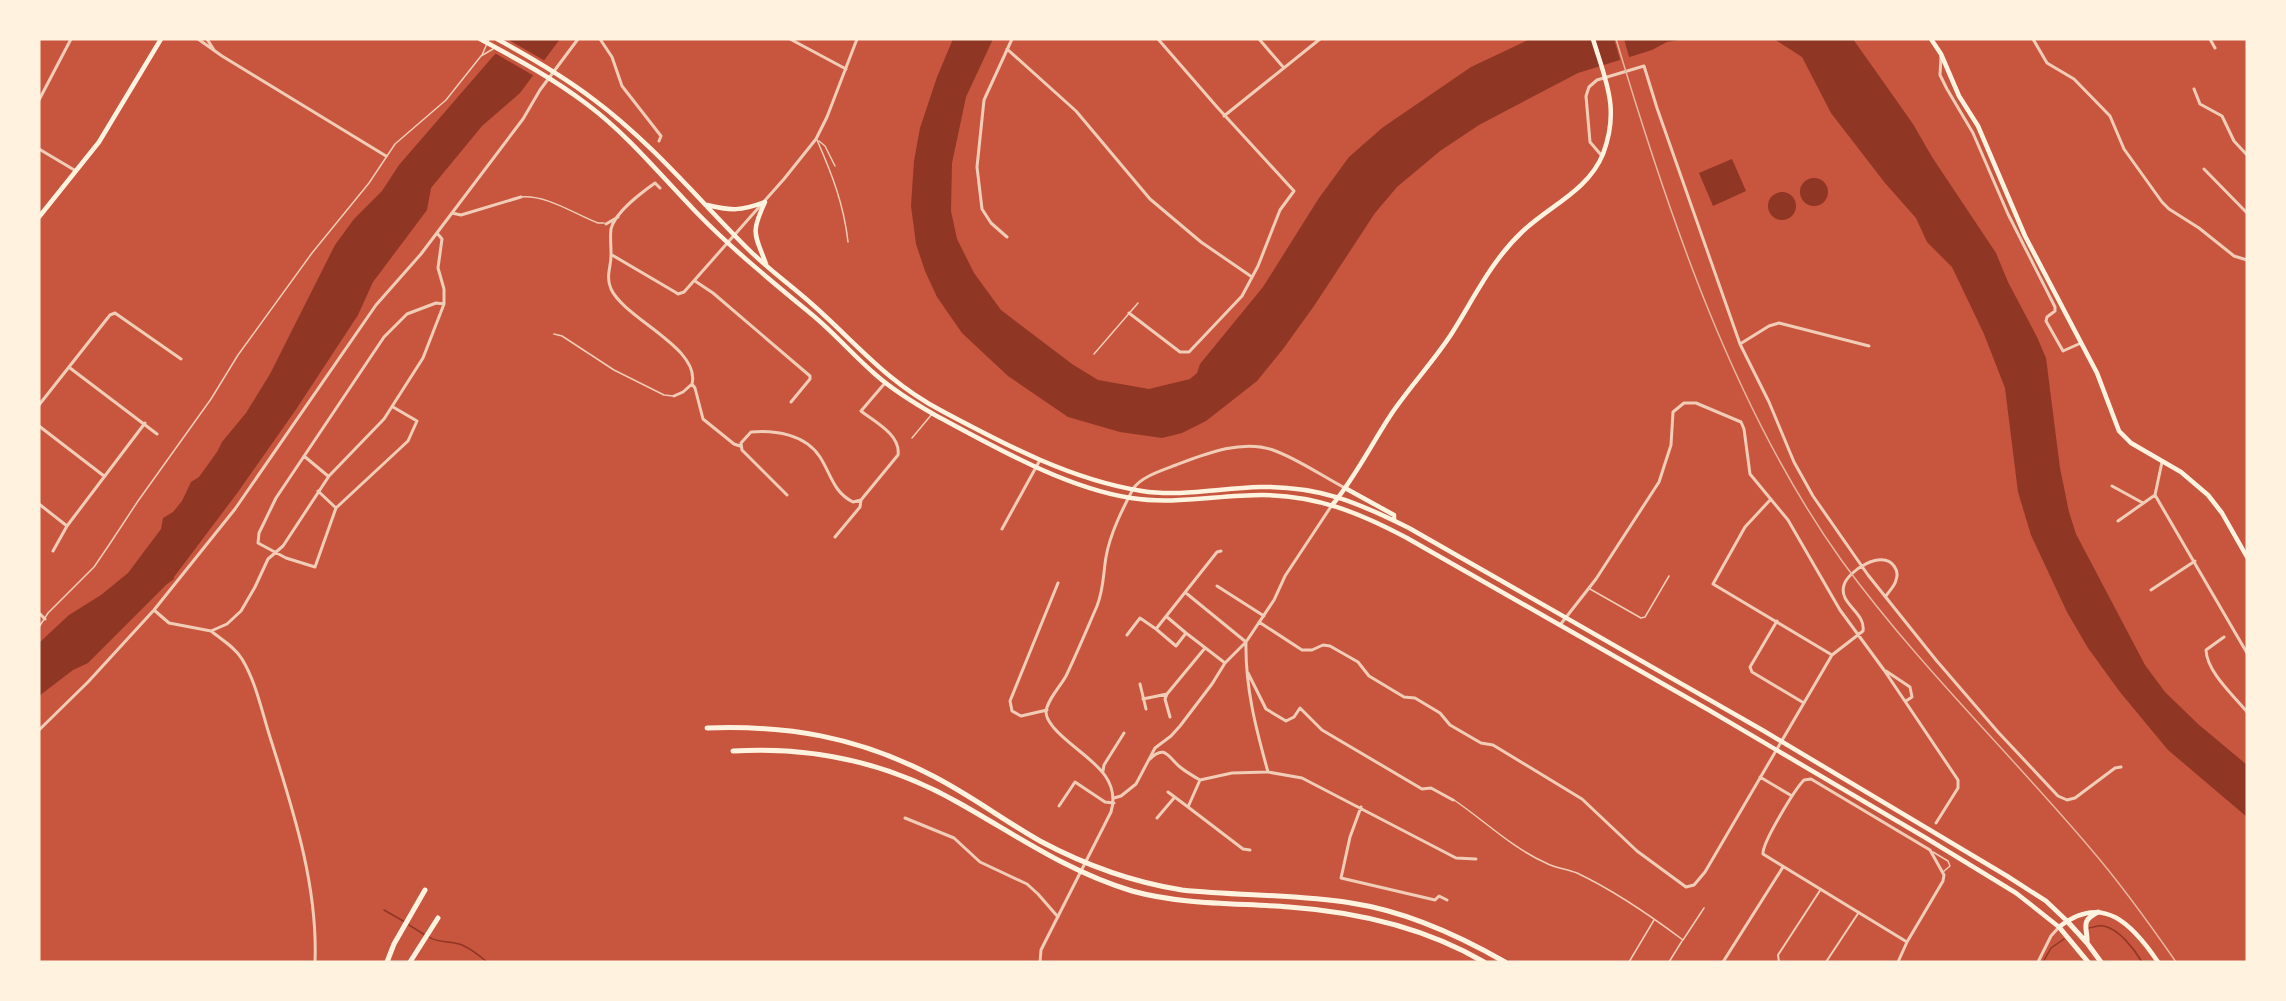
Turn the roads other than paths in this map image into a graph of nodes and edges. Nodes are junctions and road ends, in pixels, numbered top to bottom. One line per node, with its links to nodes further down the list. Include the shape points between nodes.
1 (71, 39): 28 (street)
2 (161, 39): 38 (main road, via 105,134)
3 (198, 39): 22 (street)
4 (207, 39): 22 (street)
5 (480, 39): 52 (main road, via 562,86 610,123)
6 (489, 39): 24 (lane)
7 (499, 39): 24 (lane, via 489,53); 42 (main road, via 567,80 616,117)
8 (578, 39): 43 (street, via 524,119)
9 (600, 39): 31 (street, via 612,57 622,86 661,136)
10 (790, 39): 26 (street)
11 (857, 39): 26 (street)
12 (1012, 39): 21 (street)
13 (1158, 39): 29 (street)
14 (1259, 39): 25 (street)
15 (1320, 39): 25 (street)
16 (1593, 39): 35 (main road, via 1612,110)
17 (1931, 39): 23 (main road)
18 (2033, 39): 54 (street, via 2047,63 2074,79 2110,116 2124,149 2162,202 2234,256)
19 (2210, 39): 20 (street)
20 (2215, 48)
21 (1007, 49): 50 (street, via 984,100 977,167 982,209); 56 (street, via 1076,111 1150,199)
22 (215, 52): 34 (street)
23 (1941, 54): 63 (main road, via 1959,96 1978,126 2021,227); 63 (street, via 1940,75 1973,133 2055,307 2046,321 2063,351)
24 (481, 56): 34 (lane, via 446,100)
25 (1284, 68): 29 (street)
26 (846, 69): 30 (street)
27 (2194, 89): 33 (street, via 2200,104 2222,116 2234,141)
28 (39, 100)
29 (1224, 116): 56 (street, via 1294,191 1280,210)
30 (817, 139): 36 (lane); 41 (street); 51 (lane, via 838,190)
31 (659, 141)
32 (39, 149): 38 (street)
33 (2247, 155)
34 (386, 156): 125 (lane, via 238,355 94,567)
35 (1602, 156): 62 (street, via 1590,142 1586,96 1589,87 1597,80 1644,66); 88 (main road, via 1575,192 1534,221 1506,248 1433,362 1384,425)
36 (835, 166)
37 (2204, 169): 44 (street)
38 (76, 171): 46 (main road)
39 (660, 188): 45 (street, via 656,183)
40 (520, 197): 43 (street, via 461,214); 47 (lane, via 530,196)
41 (765, 202): 42 (main road, via 730,211); 49 (street); 55 (main road, via 756,222 755,237)
42 (706, 205): 49 (main road)
43 (452, 213): 48 (street)
44 (2247, 213)
45 (620, 215): 47 (street); 53 (street, via 611,227)
46 (39, 218)
47 (606, 224)
48 (437, 233): 59 (street, via 442,239 438,268); 120 (street, via 376,305 234,509)
49 (735, 235): 52 (street); 55 (main road)
50 (1007, 237)
51 (848, 242)
52 (727, 243): 57 (street); 68 (main road)
53 (612, 255): 57 (street, via 678,294); 69 (street, via 607,276 612,290 627,310 681,353 693,374)
54 (2247, 261)
55 (767, 267): 82 (main road, via 897,383 940,410)
56 (1252, 277): 60 (street, via 1242,296 1189,352 1180,352)
57 (695, 281): 72 (street, via 810,376)
58 (1138, 303): 60 (lane)
59 (444, 304): 74 (street, via 423,358); 81 (street, via 436,303 407,314 384,337)
60 (1129, 313): 65 (lane)
61 (554, 334): 70 (lane, via 614,370)
62 (1740, 344): 64 (street, via 1779,323); 119 (street, via 1813,496)
63 (2081, 344): 83 (main road, via 2097,373 2119,431 2131,443)
64 (1869, 346)
65 (1094, 354)
66 (181, 359): 67 (street, via 115,313)
67 (70, 368): 71 (street); 76 (street)
68 (885, 383): 75 (main road); 96 (street, via 861,411 895,438 898,455)
69 (692, 384): 70 (street); 80 (street, via 703,419)
70 (674, 396)
71 (41, 399): 73 (street)
72 (791, 402)
73 (39, 405)
74 (393, 407): 85 (street); 100 (street, via 417,421 408,441)
75 (932, 414): 79 (lane); 84 (main road)
76 (145, 423): 78 (street); 86 (street)
77 (39, 426): 86 (street)
78 (157, 434)
79 (912, 438)
80 (740, 446): 91 (street); 96 (street, via 753,431 790,434 820,457 842,495 853,502)
81 (304, 456): 85 (street); 108 (street, via 259,533 258,543)
82 (1041, 459): 84 (street); 89 (main road, via 1093,480)
83 (2163, 461): 92 (street); 109 (main road, via 2208,495)
84 (1037, 467): 94 (main road, via 1081,486); 104 (street)
85 (328, 476): 90 (street)
86 (105, 477): 103 (street)
87 (2112, 486): 97 (street)
88 (1346, 488): 89 (street, via 1273,450 1239,447 1217,450 1162,470); 93 (main road); 101 (main road, via 1394,515)
89 (1133, 489): 93 (main road, via 1179,492 1277,487); 94 (street)
90 (318, 491): 100 (street); 108 (street)
91 (787, 495)
92 (2155, 495): 97 (street); 110 (street)
93 (1339, 496): 99 (main road); 101 (main road)
94 (1129, 498): 99 (main road, via 1173,502 1269,495); 149 (street, via 1106,555 1103,589)
95 (1771, 499): 116 (street, via 1750,474 1741,422 1684,403 1673,412 1671,445 1659,482); 126 (street, via 1745,527 1713,584); 134 (street, via 1788,520)
96 (861, 500): 105 (street, via 860,507)
97 (2143, 503): 102 (street)
98 (39, 504): 103 (street)
99 (1333, 504): 122 (street, via 1285,576); 128 (main road, via 1392,530)
100 (336, 508): 111 (street)
101 (1395, 520): 123 (main road)
102 (2118, 521)
103 (67, 526): 106 (street)
104 (1002, 529)
105 (835, 537)
106 (52, 551)
107 (1221, 551): 118 (street)
108 (276, 553): 111 (street); 131 (street, via 264,564 241,611 227,624)
109 (2247, 557)
110 (2195, 561): 117 (street); 138 (street, via 2231,632)
111 (315, 567): 112 (street)
112 (313, 573)
113 (1669, 576): 116 (lane, via 1641,618)
114 (1058, 583): 149 (street, via 1010,701 1012,711 1021,716)
115 (1217, 586): 122 (street)
116 (1590, 588): 123 (street)
117 (2151, 590)
118 (1186, 593): 124 (street); 136 (street)
119 (1886, 596): 134 (street, via 1897,579 1895,568 1884,559 1870,562 1848,578 1844,596 1863,623 1863,631); 159 (street, via 1967,697 2058,795 2067,800 2075,798)
120 (154, 610): 131 (street, via 169,623); 153 (street)
121 (39, 613): 125 (street)
122 (1264, 616): 127 (street)
123 (1565, 616): 128 (street); 155 (main road)
124 (1166, 617): 130 (street); 132 (street)
125 (45, 619): 129 (lane)
126 (1777, 621): 139 (street); 147 (street, via 1750,667 1752,672)
127 (1259, 622): 136 (street); 162 (street, via 1302,650 1330,646 1358,662 1368,676 1404,697 1415,698 1440,713 1450,725 1481,743 1493,745 1582,799 1637,851 1686,887 1697,883 1705,872)
128 (1560, 625): 156 (main road)
129 (39, 627)
130 (1156, 629): 132 (street, via 1176,646); 133 (street, via 1140,618)
131 (211, 631): 195 (street, via 242,658 252,681 302,848 314,916)
132 (1186, 633): 137 (street)
133 (1127, 635)
134 (1857, 636): 139 (street); 142 (street)
135 (2224, 637): 150 (street, via 2205,650 2206,657)
136 (1246, 642): 140 (street); 141 (street)
137 (1205, 648): 140 (street); 144 (street)
138 (2247, 653)
139 (1832, 655): 147 (street)
140 (1225, 663): 158 (street, via 1192,710 1171,736 1155,748)
141 (1245, 669): 161 (street); 168 (street, via 1266,709 1286,721 1300,708 1322,730 1422,789 1431,788)
142 (1884, 670): 146 (street); 146 (street, via 1910,687 1912,697)
143 (1140, 684): 145 (street)
144 (1167, 694): 145 (street); 151 (street)
145 (1143, 699): 148 (street)
146 (1905, 701): 175 (street, via 1958,780 1958,788)
147 (1804, 703): 155 (street)
148 (1146, 709)
149 (1047, 710): 160 (street, via 1047,717 1062,737)
150 (2247, 712)
151 (1170, 717)
152 (707, 728): 200 (highway, via 787,729 854,743 932,775 1089,865 1182,890 1353,903 1446,932)
153 (39, 730)
154 (1124, 734): 160 (street)
155 (1782, 742): 156 (street); 190 (main road, via 2007,876 2046,901)
156 (1778, 750): 162 (street); 191 (main road, via 2016,893)
157 (733, 751): 199 (highway, via 820,754 889,771 959,803 1075,870 1133,891 1372,919 1442,940)
158 (1148, 761): 163 (street, via 1155,754 1166,753); 166 (street, via 1136,784)
159 (2121, 766)
160 (1103, 771): 166 (street)
161 (1268, 772): 163 (street, via 1232,773); 172 (street, via 1302,778)
162 (1760, 777): 165 (street)
163 (1200, 780): 171 (street)
164 (1168, 792): 167 (street)
165 (1792, 796): 177 (street, via 1803,781 1811,779); 179 (street, via 1762,850)
166 (1114, 798): 169 (street)
167 (1174, 798): 171 (street); 174 (street)
168 (1453, 800): 189 (lane, via 1497,834 1546,864 1576,873)
169 (1113, 805): 170 (street, via 1075,782); 187 (street)
170 (1059, 806)
171 (1188, 807): 176 (street, via 1242,849)
172 (1361, 807): 178 (street, via 1456,858); 183 (street, via 1341,878)
173 (905, 818): 187 (street, via 954,838 980,862 1027,884)
174 (1158, 818)
175 (1936, 823)
176 (1250, 850)
177 (1930, 850): 180 (street); 180 (lane, via 1948,861 1950,866)
178 (1476, 859)
179 (1784, 867): 181 (street); 203 (street)
180 (1942, 872): 193 (street, via 1943,881)
181 (1821, 889): 185 (street); 204 (street, via 1778,955)
182 (425, 890): 196 (highway)
183 (1447, 900)
184 (1704, 908): 192 (lane)
185 (1859, 912): 193 (street); 205 (street)
186 (2098, 912): 190 (main road, via 2080,914); 194 (highway, via 2085,926); 210 (main road, via 2117,918 2138,935)
187 (1058, 917): 198 (street, via 1041,950)
188 (438, 918): 197 (highway)
189 (1654, 919): 192 (lane); 201 (lane)
190 (2067, 921): 191 (main road); 194 (highway)
191 (2059, 927): 207 (street); 208 (highway)
192 (1683, 940): 202 (lane)
193 (1907, 942): 206 (street)
194 (2087, 943): 209 (highway)
195 (315, 962)
196 (387, 962)
197 (410, 962)
198 (1040, 962)
199 (1484, 962)
200 (1505, 962)
201 (1629, 962)
202 (1669, 962)
203 (1723, 962)
204 (1779, 962)
205 (1826, 962)
206 (1898, 962)
207 (2038, 962)
208 (2088, 962)
209 (2101, 962)
210 (2158, 962)

